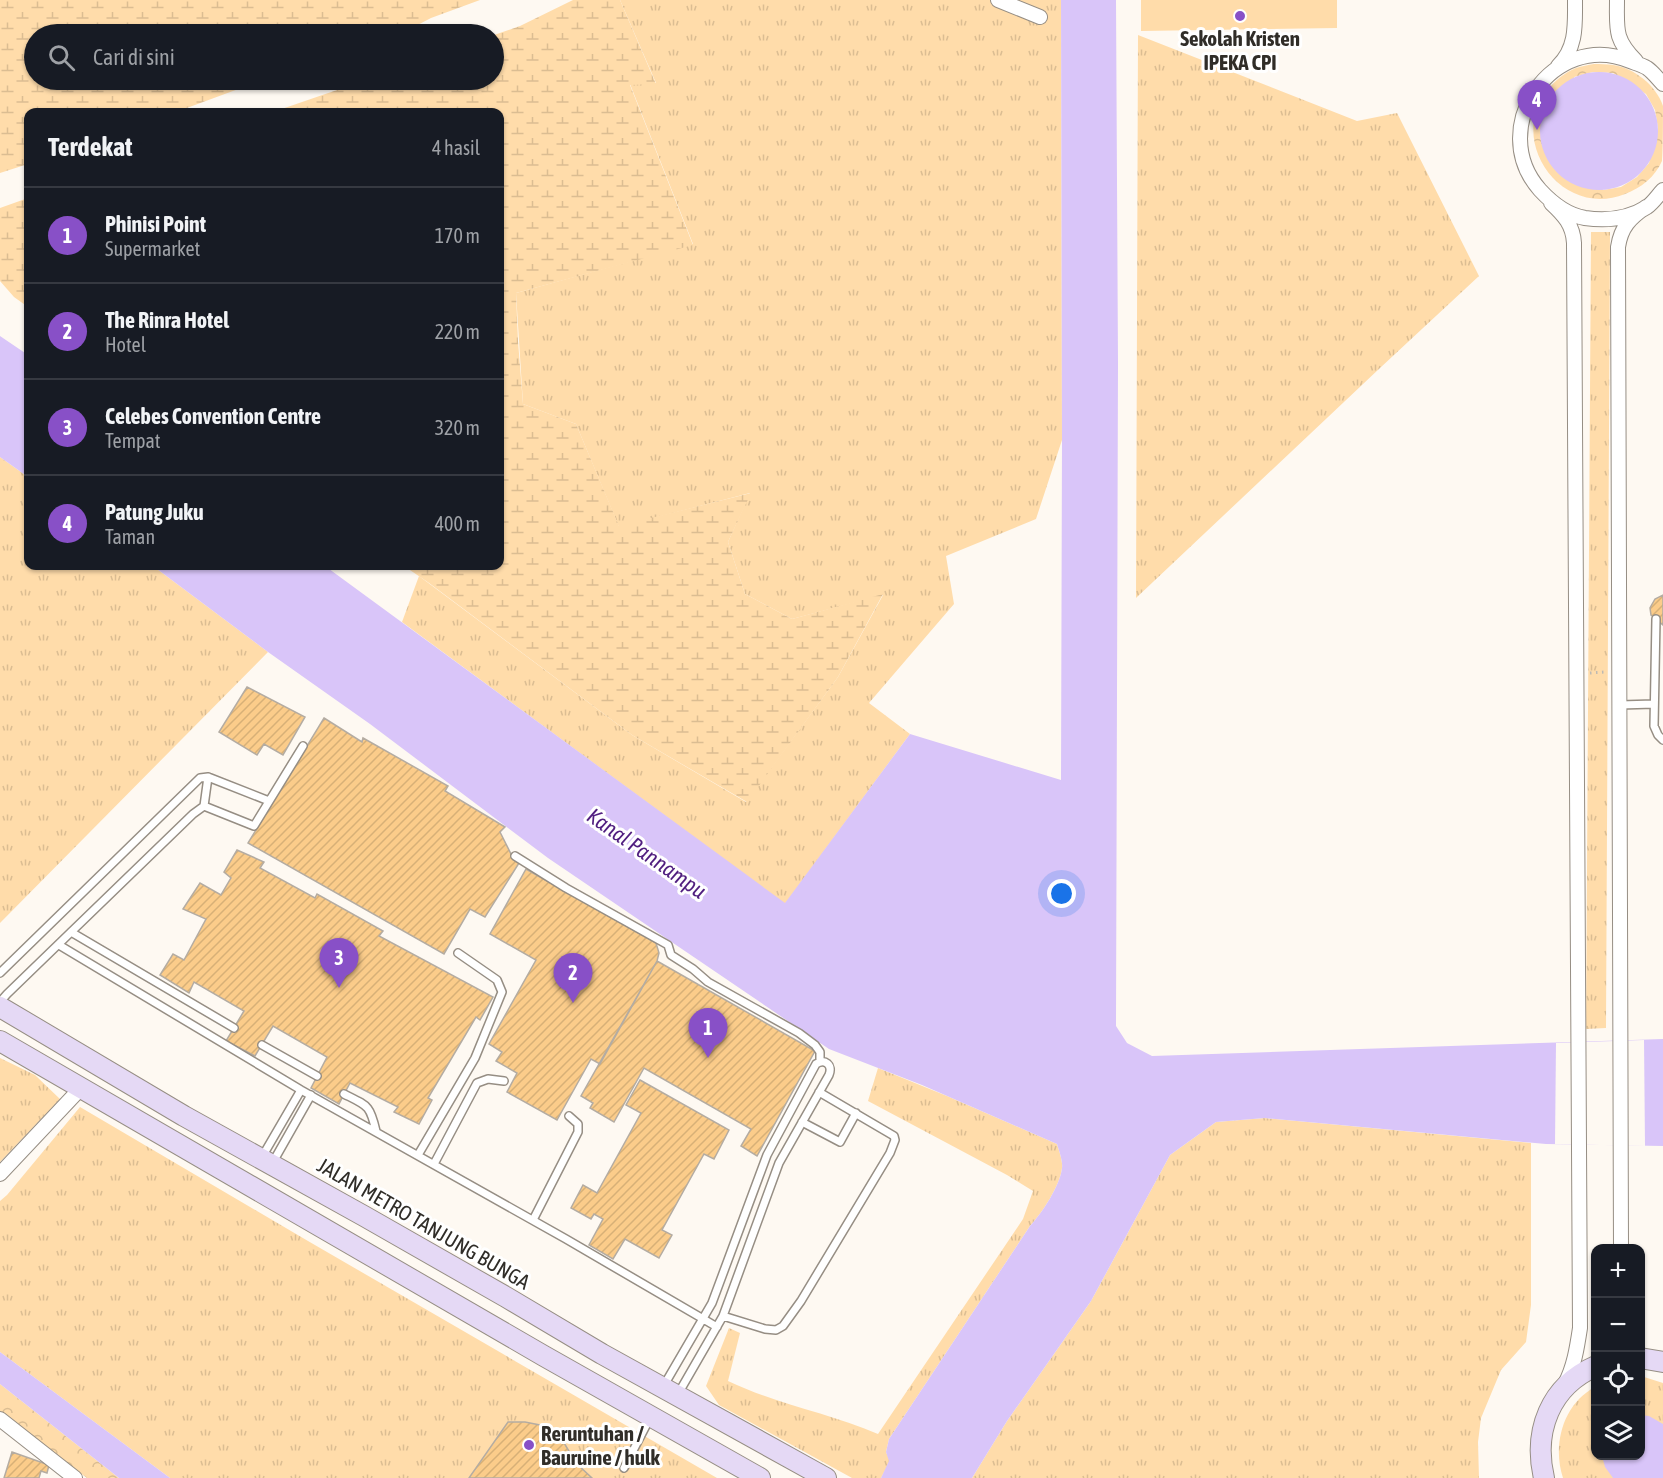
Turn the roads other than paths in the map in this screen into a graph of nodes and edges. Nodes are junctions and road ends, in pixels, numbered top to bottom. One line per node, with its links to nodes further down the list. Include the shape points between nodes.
1 (998, 0): 4 (street)
2 (1575, 0): 6 (street, via 1575,32 1569,52)
3 (1617, 0): 5 (street, via 1620,43)
4 (1040, 17)
5 (1646, 68): 6 (street, via 1618,56 1597,55 1576,59); 7 (street)
6 (1550, 73): 9 (street, via 1531,96 1520,123 1521,153 1531,181)
7 (1663, 84)
8 (1663, 190): 10 (street)
9 (1551, 203): 10 (street, via 1577,217 1599,220 1620,218); 54 (street, via 1570,224 1575,243 1580,1328 1570,1375)
10 (1646, 207): 13 (street, via 1623,228 1618,247)
11 (1656, 619): 12 (lane)
12 (1654, 704): 13 (lane); 14 (lane, via 1654,726)
13 (1620, 705): 48 (street)
14 (1663, 740)
15 (303, 746): 17 (lane)
16 (208, 777): 17 (lane); 18 (lane); 23 (lane, via 200,778)
17 (269, 801): 18 (lane, via 254,826)
18 (204, 806): 20 (lane)
19 (515, 856): 28 (lane, via 668,945 671,956 708,982 799,1033 815,1045)
20 (71, 932): 21 (lane); 25 (lane)
21 (59, 945): 24 (lane); 32 (lane)
22 (458, 953): 40 (lane, via 497,980 502,992 475,1058)
23 (0, 973)
24 (0, 1005): 41 (main road, JALAN METRO TANJUNG BUNGA)
25 (234, 1028)
26 (0, 1041): 31 (main road)
27 (262, 1045): 29 (lane)
28 (820, 1061): 33 (lane, via 830,1064 831,1070); 45 (lane, via 767,1155)
29 (317, 1076)
30 (504, 1081): 42 (lane, via 488,1079 477,1083)
31 (81, 1088): 43 (street); 44 (main road)
32 (301, 1090): 35 (lane); 41 (lane)
33 (819, 1092): 36 (lane); 38 (lane)
34 (344, 1094): 39 (lane, via 366,1105)
35 (311, 1095): 39 (lane); 41 (lane)
36 (856, 1113): 38 (lane, via 840,1143); 49 (lane, via 895,1140 801,1301 776,1330)
37 (570, 1116): 47 (lane, via 578,1124 578,1132)
38 (802, 1122): 46 (lane, via 779,1162)
39 (376, 1131): 40 (lane)
40 (418, 1155): 42 (lane)
41 (266, 1162): 44 (main road); 53 (main road, JALAN METRO TANJUNG BUNGA)
42 (434, 1164): 47 (lane)
43 (0, 1174)
44 (253, 1188): 55 (main road)
45 (750, 1201): 46 (lane); 50 (lane)
46 (762, 1206): 49 (lane)
47 (533, 1220): 50 (lane)
48 (1621, 1244)
49 (723, 1316): 51 (lane)
50 (704, 1319): 51 (lane); 53 (lane)
51 (717, 1327): 53 (lane)
52 (1591, 1368): 54 (main road)
53 (670, 1392): 60 (main road, JALAN METRO TANJUNG BUNGA)
54 (1560, 1392): 61 (main road, via 1547,1415 1540,1440)
55 (651, 1416): 57 (lane); 59 (main road)
56 (0, 1419): 58 (street)
57 (624, 1468)
58 (75, 1478)
59 (760, 1478)
60 (826, 1478)
61 (1544, 1478)

